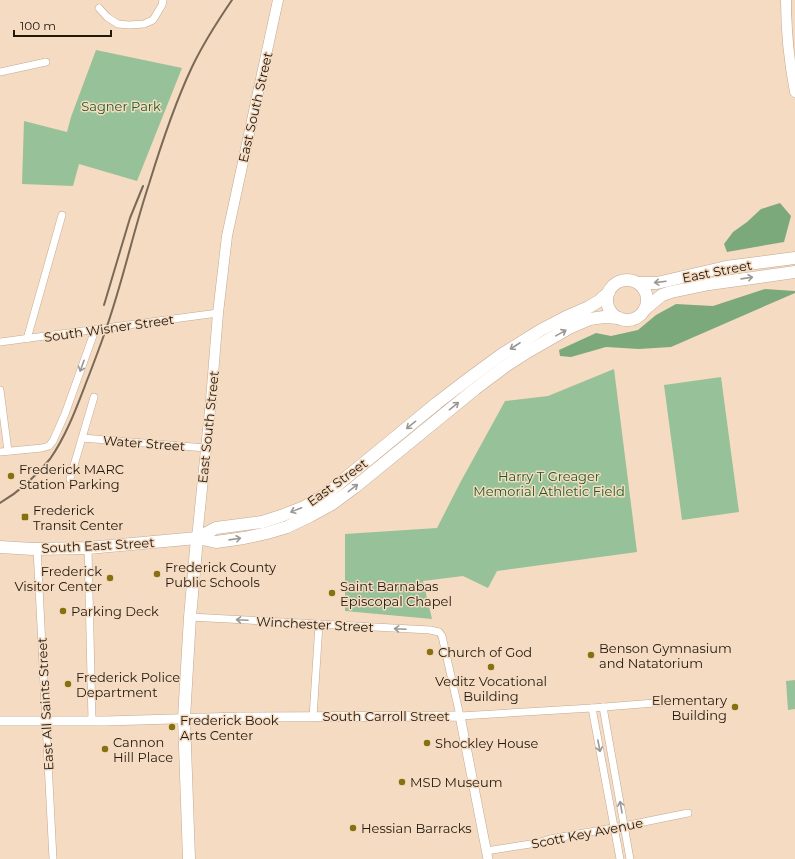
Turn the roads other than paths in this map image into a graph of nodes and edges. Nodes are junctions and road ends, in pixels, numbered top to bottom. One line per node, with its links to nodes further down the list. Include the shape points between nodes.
1 (163, 0): 4 (street, via 153,20 144,24 118,24)
2 (278, 0): 14 (main road, East South Street, via 228,230)
3 (786, 0): 7 (main road, via 788,47)
4 (99, 8)
5 (46, 62): 6 (street)
6 (0, 72)
7 (795, 92)
8 (62, 215): 17 (street)
9 (793, 258): 11 (main road, East Street, one-way to 11, via 726,267 658,283)
10 (793, 273): 13 (main road, East Street, one-way to 10, via 662,295 671,292 709,284)
11 (638, 283): 12 (main road, via 623,280 616,283); 13 (main road, via 646,293)
12 (609, 292): 15 (main road, via 609,309); 26 (main road, East Street, one-way to 26, via 589,307 541,330 500,355 325,495 281,516 262,522 216,528)
13 (645, 310): 15 (main road, via 629,320)
14 (218, 313): 16 (street, South Wisner Street); 22 (main road, East South Street)
15 (619, 318): 26 (main road, East Street, one-way to 15, via 216,542 244,538 287,527 310,516 332,504 507,365 569,328 590,319)
16 (95, 330): 17 (street, South Wisner Street); 23 (street, one-way to 23, via 65,414 49,446)
17 (27, 339): 18 (street, South Wisner Street)
18 (0, 342)
19 (0, 390): 23 (street)
20 (94, 397): 21 (street)
21 (82, 438): 22 (street, Water Street); 25 (street)
22 (206, 448): 26 (main road, East South Street)
23 (8, 451): 24 (street)
24 (0, 452)
25 (70, 480)
26 (197, 538): 28 (main road, South East Street); 30 (main road, East South Street)
27 (0, 547): 29 (main road, South East Street)
28 (88, 548): 29 (main road, South East Street); 40 (street)
29 (37, 549): 39 (street, East All Saints Street)
30 (190, 617): 31 (street, Winchester Street, one-way to 30); 37 (main road, East South Street)
31 (319, 624): 35 (street, Winchester Street, one-way to 31, via 439,632); 36 (street)
32 (667, 702): 33 (street, South Carroll Street)
33 (603, 707): 34 (street, South Carroll Street); 42 (street, one-way to 33)
34 (592, 708): 35 (street, South Carroll Street); 43 (street, one-way to 43)
35 (460, 716): 36 (street, South Carroll Street); 44 (street)
36 (313, 717): 37 (street, South Carroll Street)
37 (184, 718): 40 (street, South Carroll Street); 46 (main road, East South Street)
38 (0, 721): 39 (street, South Carroll Street)
39 (45, 721): 40 (street, South Carroll Street); 45 (street, East All Saints Street)
40 (92, 721)
41 (688, 813): 42 (street, Scott Key Avenue)
42 (624, 826): 43 (street, Scott Key Avenue); 48 (street)
43 (614, 828): 44 (street, Scott Key Avenue); 47 (street)
44 (487, 855)
45 (54, 859)
46 (190, 859)
47 (620, 859)
48 (630, 859)

